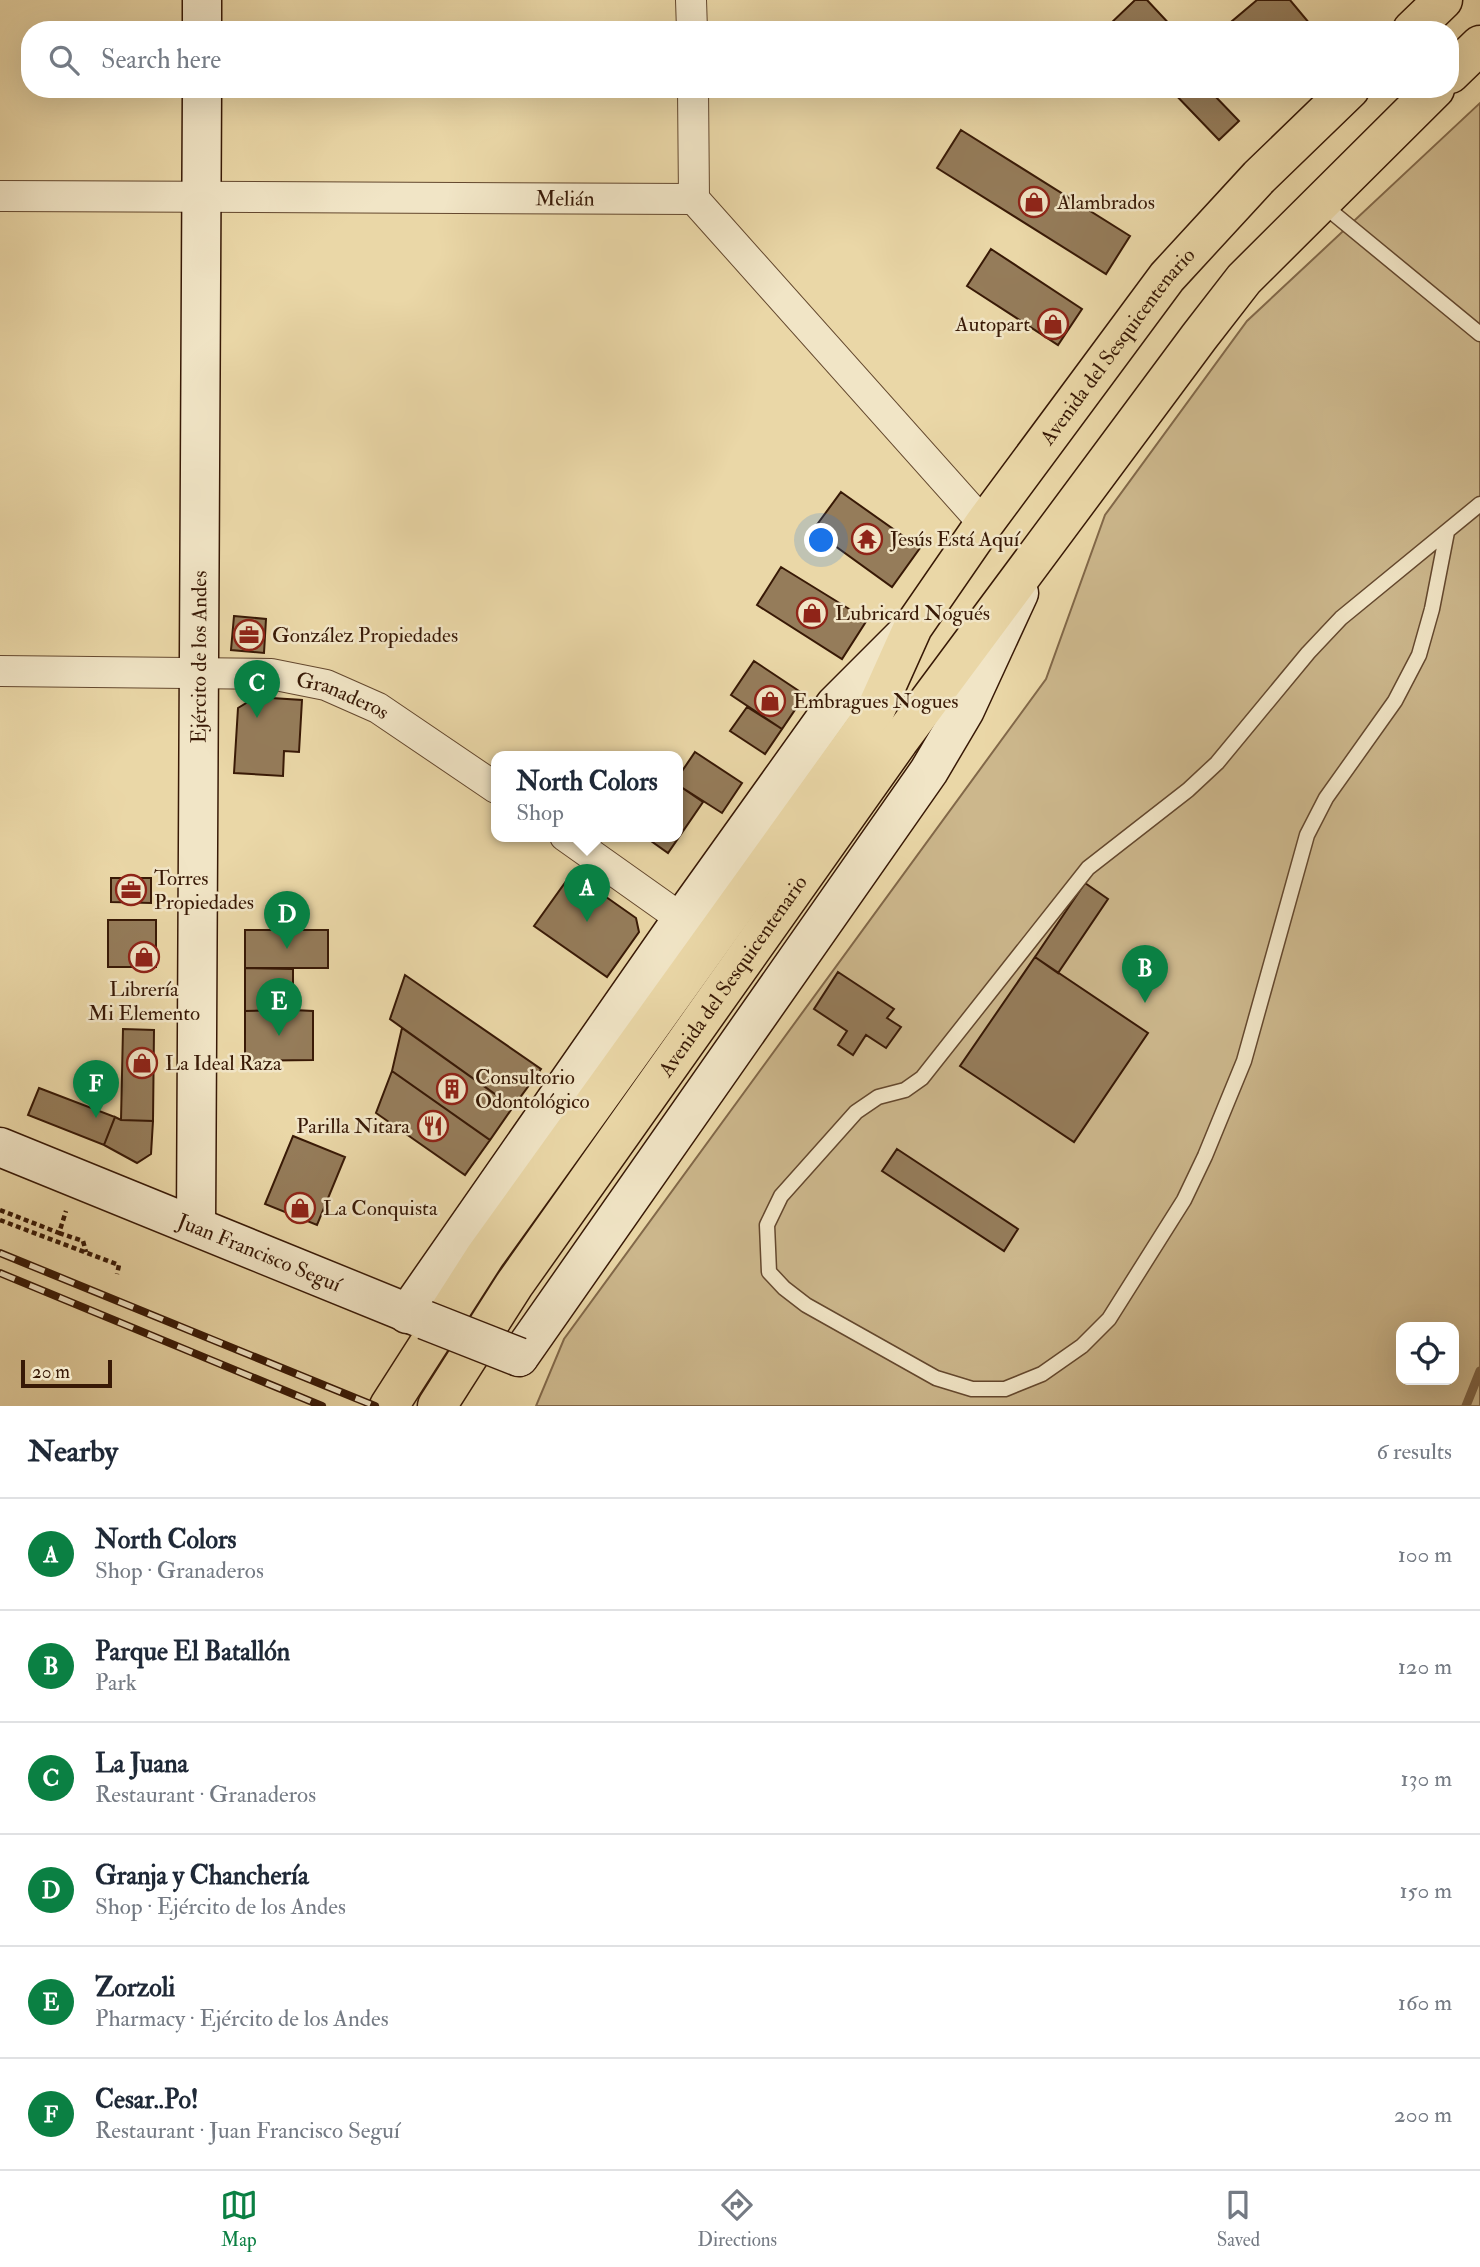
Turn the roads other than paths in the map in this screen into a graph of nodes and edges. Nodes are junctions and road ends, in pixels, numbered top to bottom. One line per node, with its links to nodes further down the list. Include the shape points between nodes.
1 (202, 0): 3 (street)
2 (691, 0): 4 (street)
3 (202, 21)
4 (692, 21)
5 (1480, 45): 6 (main road)
6 (1459, 66)
7 (202, 98): 12 (street, Ejército de los Andes)
8 (692, 98): 13 (street)
9 (1341, 98): 17 (main road, Avenida del Sesquicentenario, via 1258,177 1167,277)
10 (1426, 98): 14 (main road, Avenida del Sesquicentenario)
11 (0, 196): 12 (street, Melián)
12 (201, 198): 13 (street, Melián); 22 (street, Ejército de los Andes)
13 (694, 199): 17 (street)
14 (1320, 203): 15 (lane); 19 (main road, Avenida del Sesquicentenario, via 1244,279)
15 (1480, 334)
16 (1480, 504): 18 (lane)
17 (984, 524): 20 (main road, Avenida del Sesquicentenario)
18 (1447, 532): 18 (lane, via 1341,618 1188,790 1088,868 922,1078 856,1112 806,1168 782,1196 767,1225 769,1272 784,1288 936,1378 972,1388 1005,1389 1042,1374 1110,1319 1184,1200 1205,1156 1244,1061 1307,835 1326,798 1395,701 1419,655)
19 (1038, 553): 29 (street, Avenida del Sesquicentenario, via 965,710 929,771); 31 (main road, Avenida del Sesquicentenario, via 899,741 538,1251)
20 (913, 626): 25 (street, Avenida del Sesquicentenario, via 835,705); 30 (main road, Avenida del Sesquicentenario, via 873,716 485,1256)
21 (0, 671): 22 (street, Granaderos)
22 (199, 672): 23 (street, Granaderos, via 271,674 326,685 378,708); 27 (street, Ejército de los Andes)
23 (491, 785)
24 (573, 842): 25 (street)
25 (682, 919): 28 (street, Avenida del Sesquicentenario)
26 (0, 1147): 27 (street, Juan Francisco Seguí)
27 (196, 1226): 28 (street, Juan Francisco Seguí)
28 (416, 1317): 29 (street, Juan Francisco Seguí, bridge)
29 (519, 1357)
30 (389, 1406)
31 (437, 1406)

